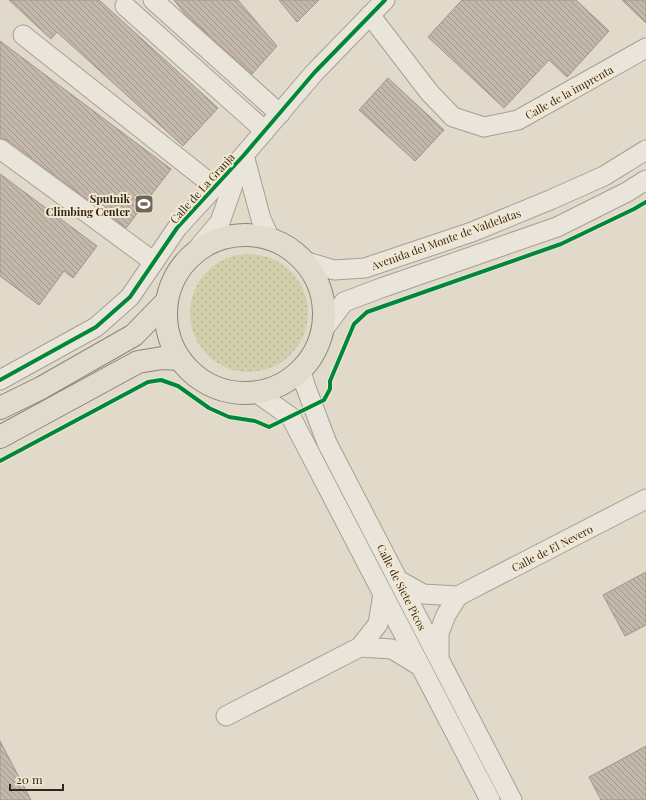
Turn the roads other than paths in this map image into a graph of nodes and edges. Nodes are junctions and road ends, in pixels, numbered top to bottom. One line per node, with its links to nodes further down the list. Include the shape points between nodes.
1 (153, 0): 7 (street)
2 (385, 0): 4 (street, Calle de La Granja)
3 (125, 6): 8 (street)
4 (370, 15): 6 (street, Calle de la imprenta, via 430,92 453,117 484,127 518,120); 7 (street, Calle de La Granja, via 314,73)
5 (23, 34): 13 (street)
6 (646, 48)
7 (280, 114): 8 (street, Calle de La Granja)
8 (265, 131): 11 (street, Calle de La Granja)
9 (0, 149): 17 (street)
10 (646, 150): 16 (street, Avenida del Monte de Valdelatas, via 604,176 550,200 472,232 365,268 334,270)
11 (244, 155): 13 (street, Calle de La Granja); 14 (street, via 261,219); 15 (street, via 220,222)
12 (646, 180): 19 (street, via 557,227 344,302)
13 (215, 187): 17 (street, Calle de La Granja, via 178,228)
14 (270, 239): 15 (main road, via 243,234 216,240); 16 (main road, via 289,248)
15 (193, 254): 18 (main road, via 176,275)
16 (304, 261): 19 (main road, via 318,282 324,306)
17 (154, 262): 22 (street, Calle de La Granja, via 130,296 96,327)
18 (167, 301): 20 (main road, via 168,331); 24 (main road, via 134,335 41,388)
19 (323, 330): 21 (main road, via 315,352)
20 (180, 359): 23 (main road, via 194,375 214,387 235,393); 25 (main road, via 162,358 138,362)
21 (301, 370): 23 (main road, via 281,385); 27 (street, Calle de Siete Picos, via 327,443)
22 (0, 380)
23 (257, 393): 28 (street, Calle de Siete Picos, via 291,416)
24 (2, 406)
25 (0, 437)
26 (646, 499): 29 (street, Calle de El Nevero)
27 (398, 580): 29 (street, via 423,594); 31 (street, Calle de Siete Picos)
28 (383, 594): 30 (street, via 378,624); 32 (street, Calle de Siete Picos)
29 (458, 596): 31 (street, via 439,633)
30 (360, 647): 32 (street, via 392,649); 33 (street)
31 (439, 658): 35 (street, Calle de Siete Picos)
32 (420, 666): 34 (street, Calle de Siete Picos)
33 (226, 716)
34 (490, 800)
35 (512, 800)

